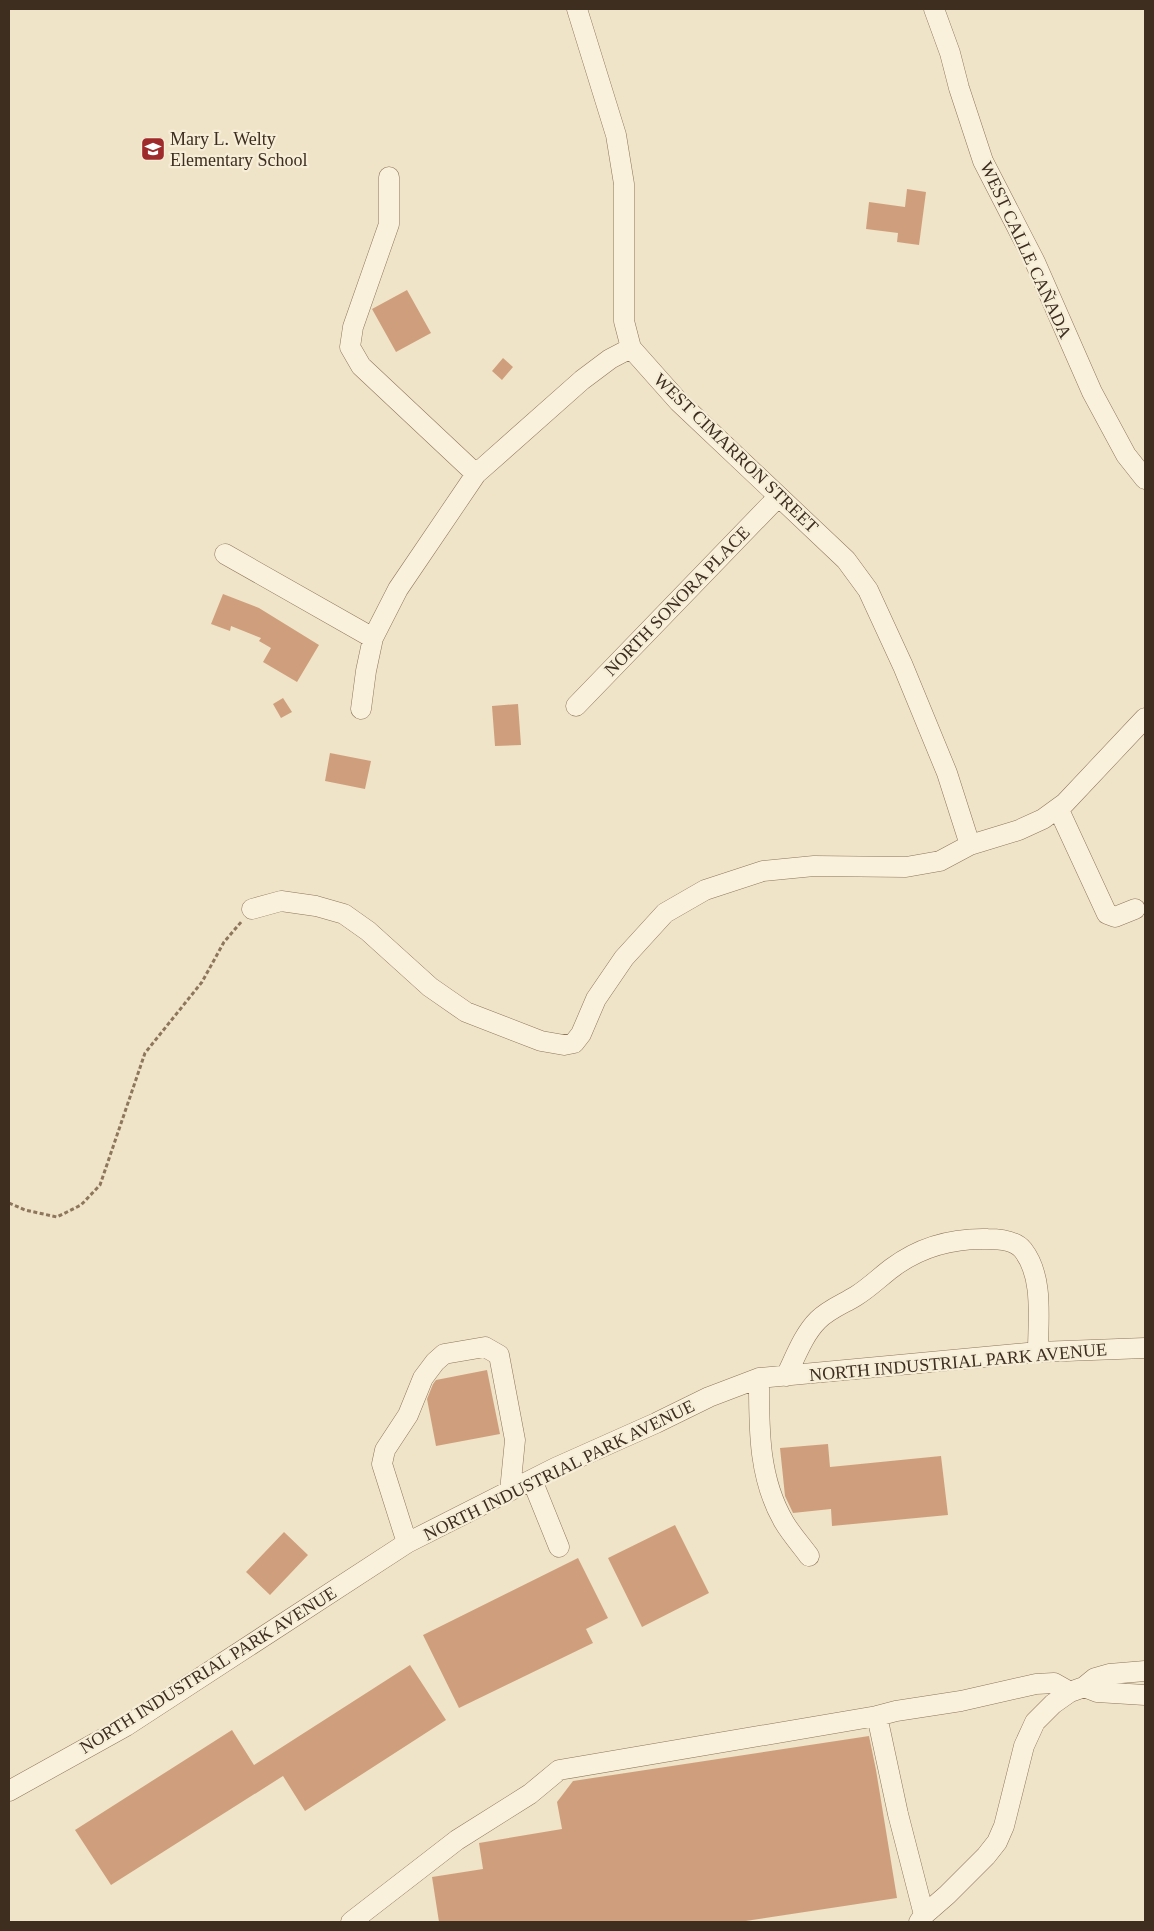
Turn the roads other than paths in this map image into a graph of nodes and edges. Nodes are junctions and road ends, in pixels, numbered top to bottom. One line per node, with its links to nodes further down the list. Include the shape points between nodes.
1 (577, 9): 4 (street, WEST CIMARRON STREET, via 616,135 624,184 624,321)
2 (934, 9): 6 (street, WEST CALLE CAÑADA, via 983,161 1035,262 1092,392 1126,455)
3 (389, 177): 5 (street, via 389,224 353,327 350,347 361,366)
4 (631, 348): 5 (street, via 582,380); 7 (street, WEST CIMARRON STREET, via 678,402)
5 (476, 474): 9 (street, via 398,589)
6 (1145, 479)
7 (778, 497): 10 (street, NORTH SONORA PLACE); 14 (street, WEST CIMARRON STREET, via 846,560 868,590 947,773)
8 (225, 554): 9 (street)
9 (373, 638): 11 (street)
10 (576, 706)
11 (361, 709)
12 (1145, 718): 13 (street)
13 (1058, 808): 14 (street, via 1019,830); 16 (street, via 1107,914 1115,917)
14 (970, 845): 15 (street, via 940,861 906,867 814,866 763,871 705,890 665,912 624,958 596,1000 581,1034 574,1043 564,1046 541,1041 466,1012 430,987 368,931 344,914 316,906 280,902)
15 (252, 909)
16 (1135, 909)
17 (1145, 1348): 18 (street, NORTH INDUSTRIAL PARK AVENUE)
18 (1038, 1352): 19 (street, NORTH INDUSTRIAL PARK AVENUE); 19 (street, via 1038,1300 1032,1263 1021,1247 1002,1239 966,1239 935,1245 912,1254 856,1296 817,1320)
19 (786, 1376): 20 (street, NORTH INDUSTRIAL PARK AVENUE)
20 (759, 1378): 21 (street, NORTH INDUSTRIAL PARK AVENUE, via 709,1397); 25 (street, via 761,1449 771,1494 784,1522)
21 (532, 1480): 22 (street, NORTH INDUSTRIAL PARK AVENUE); 24 (street)
22 (510, 1491): 23 (street, NORTH INDUSTRIAL PARK AVENUE); 23 (street, via 515,1440 499,1356 485,1347 444,1354 428,1369 408,1415 385,1450 382,1464)
23 (407, 1543): 30 (street, NORTH INDUSTRIAL PARK AVENUE, via 126,1726)
24 (559, 1547)
25 (809, 1556)
26 (1145, 1671): 27 (street, via 1109,1674)
27 (1077, 1689): 28 (street); 29 (street, via 1054,1683 1036,1684); 31 (street, via 1053,1704 1035,1722 1024,1746 998,1842)
28 (1145, 1695)
29 (876, 1716): 31 (street); 32 (street, via 560,1770 530,1794 457,1840)
30 (9, 1792)
31 (922, 1919)
32 (351, 1922)

